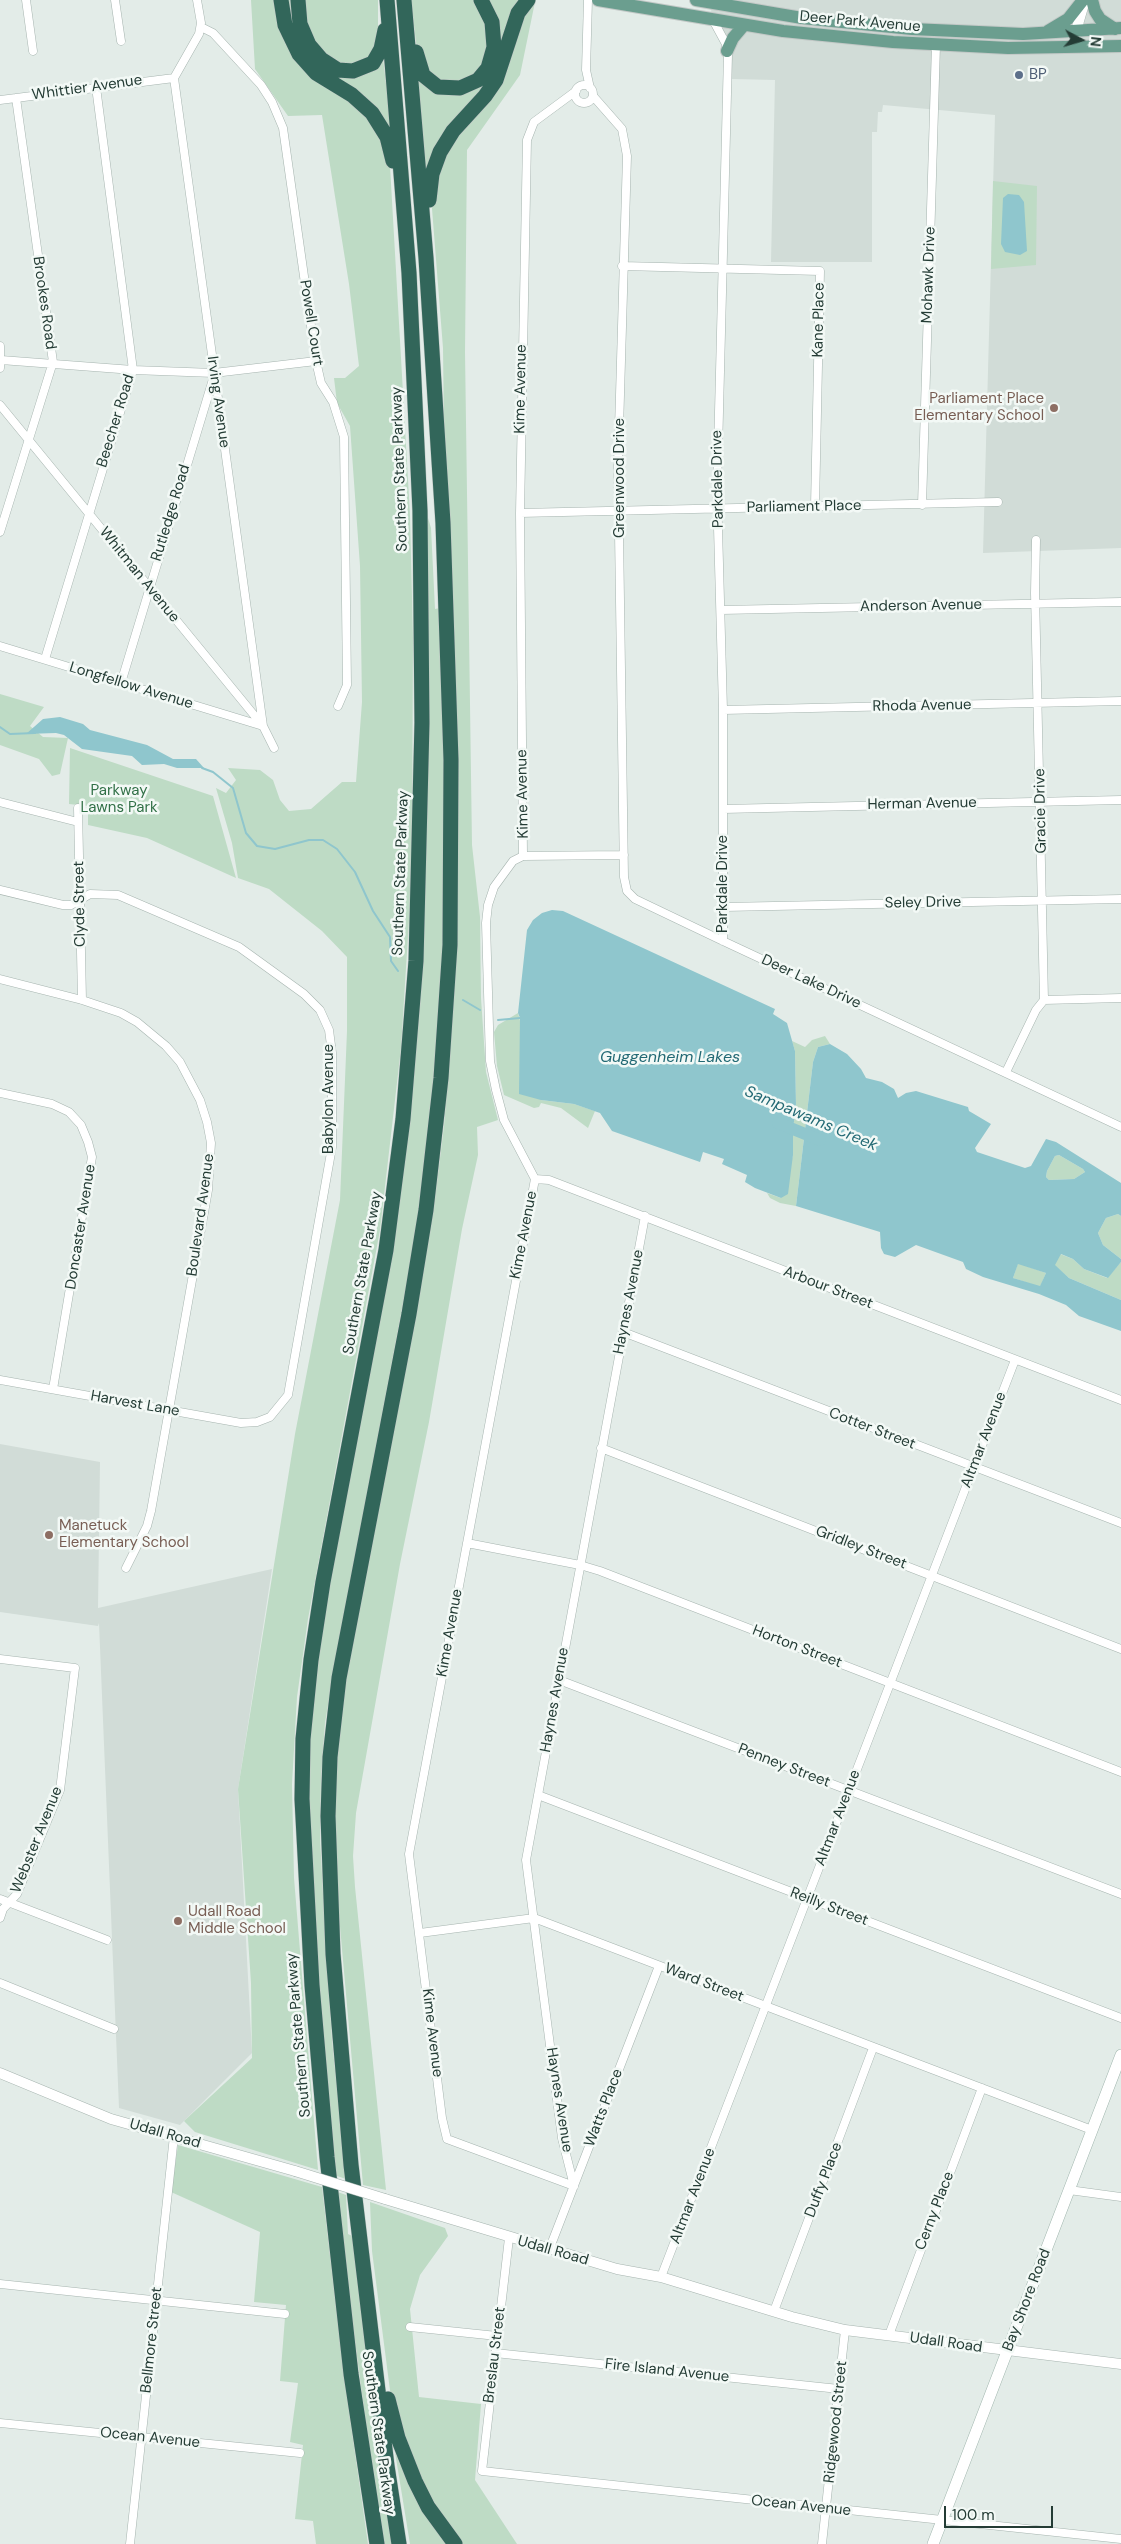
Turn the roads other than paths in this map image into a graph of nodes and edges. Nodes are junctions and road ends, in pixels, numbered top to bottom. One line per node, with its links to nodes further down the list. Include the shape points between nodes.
1 (26, 0): 26 (street)
2 (115, 0): 22 (street)
3 (197, 0): 18 (street)
4 (281, 0): 40 (highway, via 285,25 299,54 323,78 366,107 382,126 391,150 395,182)
5 (298, 0): 14 (highway, via 300,24 309,45 325,63 343,71 363,69 376,59 383,45)
6 (404, 0): 16 (highway, Southern State Parkway)
7 (481, 0): 16 (highway, via 492,22 494,52 482,77 465,87 442,88 426,78)
8 (528, 0): 41 (highway, via 518,13 496,80 453,131 437,158 430,185)
9 (588, 0): 28 (street)
10 (598, 0): 15 (main road, Deer Park Avenue)
11 (1084, 0): 20 (street); 21 (main road, via 1068,19)
12 (1092, 0): 19 (main road, via 1100,19)
13 (700, 1): 15 (street); 21 (main road, Deer Park Avenue, via 862,25 954,32)
14 (388, 7): 40 (highway, Southern State Parkway)
15 (713, 20): 17 (main road, Deer Park Avenue); 27 (street, Parkdale Drive)
16 (406, 21): 41 (highway, Southern State Parkway)
17 (744, 25): 23 (main road, Deer Park Avenue, via 822,36); 27 (main road)
18 (201, 28): 29 (street); 46 (street, Powell Court, via 213,33 260,85 280,120)
19 (1118, 28): 20 (main road, Deer Park Avenue)
20 (1076, 31): 21 (main road, Deer Park Avenue); 25 (street)
21 (1042, 33)
22 (121, 41)
23 (936, 45): 25 (main road, Deer Park Avenue); 54 (street, Mohawk Drive)
24 (1121, 46): 25 (main road, Deer Park Avenue)
25 (1074, 48)
26 (33, 51)
27 (727, 51): 43 (street, Parkdale Drive)
28 (586, 70): 31 (street); 32 (street)
29 (174, 78): 30 (street, Whittier Avenue); 50 (street, Irving Avenue)
30 (96, 87): 34 (street, Whittier Avenue); 49 (street, Beecher Road)
31 (590, 88): 32 (street, via 585,85); 33 (street)
32 (577, 89): 36 (street); 37 (street, Kime Avenue)
33 (593, 96): 38 (street); 39 (street, Greenwood Drive)
34 (16, 98): 35 (street, Whittier Avenue); 47 (street, Brookes Road)
35 (0, 100)
36 (578, 100): 37 (street, Kime Avenue); 38 (street)
37 (561, 102): 59 (street, Kime Avenue, via 534,122 525,154)
38 (586, 102): 39 (street, Greenwood Drive)
39 (603, 108): 42 (street, Greenwood Drive, via 622,129 626,143)
40 (406, 220): 166 (highway, Southern State Parkway, via 422,591 421,811 415,987 403,1119 386,1250 311,1660 302,1799 312,1985 327,2157 351,2374)
41 (426, 258): 151 (highway, Southern State Parkway, via 452,760 452,884 446,1025 421,1244 339,1678 328,1796 328,1869 338,2016)
42 (622, 266): 43 (street, Kane Place); 58 (street, Greenwood Drive)
43 (721, 268): 55 (street, Kane Place, via 820,270); 56 (street, Parkdale Drive)
44 (0, 346): 45 (street)
45 (2, 360): 47 (street); 48 (street)
46 (316, 361): 50 (street); 71 (street, Powell Court, via 321,383 333,402 344,437 346,685)
47 (53, 362): 49 (street); 52 (street, Brookes Road)
48 (0, 368)
49 (133, 370): 50 (street); 57 (street, Beecher Road)
50 (214, 373): 62 (street, Rutledge Road); 73 (street, Irving Avenue)
51 (0, 405): 52 (street, Whitman Avenue)
52 (28, 440): 57 (street, Whitman Avenue); 60 (street, Brookes Road)
53 (998, 502): 54 (street, Parliament Place)
54 (922, 505): 55 (street, Parliament Place)
55 (815, 506): 56 (street, Parliament Place)
56 (718, 508): 58 (street, Parliament Place); 65 (street, Parkdale Drive)
57 (88, 511): 62 (street, Whitman Avenue); 67 (street, Beecher Road)
58 (619, 512): 59 (street, Parliament Place); 81 (street, Greenwood Drive)
59 (520, 513): 82 (street, Kime Avenue)
60 (0, 532)
61 (1036, 540): 64 (street, Gracie Drive)
62 (148, 588): 68 (street, Rutledge Road); 73 (street, Whitman Avenue)
63 (1121, 602): 64 (street, Anderson Avenue)
64 (1036, 604): 65 (street, Anderson Avenue); 70 (street, Gracie Drive)
65 (721, 610): 72 (street, Parkdale Drive)
66 (0, 646): 67 (street, Longfellow Avenue)
67 (45, 660): 68 (street, Longfellow Avenue)
68 (120, 683): 73 (street, Longfellow Avenue)
69 (1121, 702): 70 (street, Rhoda Avenue)
70 (1038, 703): 72 (street, Rhoda Avenue); 77 (street, Gracie Drive)
71 (338, 706)
72 (722, 710): 79 (street, Parkdale Drive)
73 (263, 726): 74 (street, Whitman Avenue)
74 (274, 748)
75 (1121, 800): 77 (street, Herman Avenue)
76 (0, 802): 80 (street)
77 (1040, 802): 79 (street, Herman Avenue); 86 (street, Gracie Drive)
78 (78, 808): 80 (street, Clyde Street)
79 (723, 809): 87 (street, Parkdale Drive)
80 (78, 822): 85 (street, Clyde Street)
81 (624, 855): 82 (street); 88 (street, Deer Lake Drive, via 624,877 628,891 635,899)
82 (523, 856): 96 (street, Kime Avenue, via 504,870 488,905 488,1022 490,1061 504,1120)
83 (0, 890): 85 (street, Babylon Avenue, via 63,905)
84 (1121, 899): 86 (street, Seley Drive)
85 (80, 901): 91 (street, Clyde Street); 104 (street, Babylon Avenue, via 90,894 118,895 232,944 304,994 320,1010 329,1030 332,1147 288,1395)
86 (1043, 901): 87 (street, Seley Drive); 92 (street, Gracie Drive)
87 (724, 907): 88 (street, Parkdale Drive)
88 (723, 941): 93 (street, Deer Lake Drive)
89 (0, 979): 91 (street, Boulevard Avenue)
90 (1121, 998): 92 (street)
91 (82, 1000): 103 (street, Boulevard Avenue, via 121,1013 166,1046 187,1073 207,1122 211,1143 208,1190)
92 (1044, 1000): 93 (street)
93 (1006, 1072): 95 (street, Deer Lake Drive)
94 (0, 1093): 101 (street, Doncaster Avenue, via 52,1104 69,1112 81,1125 92,1157)
95 (1121, 1126)
96 (535, 1179): 97 (street, Arbour Street, via 549,1180); 108 (street, Kime Avenue)
97 (645, 1216): 98 (street, Haynes Avenue); 99 (street, Arbour Street)
98 (623, 1332): 105 (street, Haynes Avenue); 106 (street, Cotter Street)
99 (1015, 1360): 102 (street, Arbour Street); 106 (street, Altmar Avenue)
100 (0, 1380): 101 (street, Harvest Lane)
101 (53, 1389): 103 (street, Harvest Lane)
102 (1121, 1400)
103 (169, 1410): 104 (street, Harvest Lane, via 241,1423); 110 (street, Boulevard Avenue, via 148,1526)
104 (270, 1417)
105 (601, 1448): 109 (street, Haynes Avenue); 111 (street, Gridley Street)
106 (973, 1468): 107 (street, Cotter Street); 111 (street, Altmar Avenue)
107 (1121, 1524)
108 (467, 1543): 109 (street, Horton Street); 125 (street, Kime Avenue, via 409,1854)
109 (580, 1565): 114 (street, Haynes Avenue); 115 (street, Horton Street)
110 (126, 1568)
111 (930, 1575): 112 (street, Gridley Street); 115 (street, Altmar Avenue)
112 (1121, 1649)
113 (0, 1659): 122 (street, Webster Avenue, via 75,1668 60,1790 18,1894)
114 (559, 1680): 117 (street, Penney Street); 118 (street, Haynes Avenue)
115 (890, 1683): 116 (street, Horton Street); 117 (street, Altmar Avenue)
116 (1121, 1772)
117 (848, 1792): 119 (street, Penney Street); 121 (street, Altmar Avenue)
118 (538, 1795): 121 (street, Reilly Street); 124 (street, Haynes Avenue, via 526,1860)
119 (1121, 1894)
120 (0, 1899): 122 (street)
121 (808, 1899): 129 (street, Altmar Avenue); 130 (street, Reilly Street)
122 (9, 1902): 123 (street, Webster Avenue); 126 (street)
123 (0, 1918)
124 (534, 1918): 125 (street, Ward Street); 127 (street, Ward Street); 138 (street, Haynes Avenue, via 562,2138)
125 (420, 1933): 138 (street, Kime Avenue, via 447,2139)
126 (107, 1940)
127 (659, 1966): 129 (street, Ward Street); 138 (street, Watts Place)
128 (0, 1983): 131 (street)
129 (766, 2007): 132 (street, Ward Street); 143 (street, Altmar Avenue)
130 (1121, 2018)
131 (114, 2029)
132 (873, 2048): 135 (street, Ward Street); 146 (street, Duffy Place)
133 (1121, 2055): 136 (main road, Bay Shore Road)
134 (0, 2073): 137 (street, Udall Road, via 111,2119)
135 (982, 2088): 136 (street, Ward Street); 150 (street, Cerny Place)
136 (1092, 2130): 139 (main road, Bay Shore Road)
137 (174, 2136): 141 (street, Udall Road, bridge); 145 (street, Bellmore Street)
138 (574, 2186): 142 (street, Watts Place)
139 (1069, 2190): 140 (street); 153 (main road, Bay Shore Road)
140 (1121, 2197)
141 (509, 2238): 142 (street, Udall Road); 152 (street, Breslau Street)
142 (549, 2250): 143 (street, Udall Road, via 617,2269)
143 (661, 2277): 146 (street, Udall Road)
144 (0, 2284): 145 (street)
145 (156, 2301): 147 (street); 159 (street, Bellmore Street)
146 (774, 2311): 149 (street, Udall Road)
147 (285, 2314)
148 (410, 2327): 152 (street)
149 (845, 2330): 150 (street, Udall Road); 156 (street, Ridgewood Street)
150 (889, 2335): 153 (street, Udall Road)
151 (371, 2336): 157 (highway, Southern State Parkway); 169 (highway, via 394,2425 410,2471 428,2506)
152 (497, 2336): 154 (street, Breslau Street)
153 (1008, 2351): 155 (street, Udall Road); 163 (main road, Bay Shore Road)
154 (495, 2353): 156 (street, Fire Island Avenue); 161 (street, Breslau Street)
155 (1121, 2364)
156 (839, 2390): 162 (street, Ridgewood Street)
157 (382, 2415): 167 (highway, Southern State Parkway); 168 (highway, Southern State Parkway)
158 (0, 2423): 159 (street, Ocean Avenue)
159 (141, 2437): 160 (street, Ocean Avenue); 165 (street, Bellmore Street)
160 (300, 2453)
161 (482, 2471): 162 (street, Ocean Avenue)
162 (827, 2508): 163 (street, Ocean Avenue); 170 (street, Ridgewood Street)
163 (942, 2520): 164 (street, Ocean Avenue); 171 (main road, Bay Shore Road)
164 (1121, 2539)
165 (130, 2544)
166 (377, 2544)
167 (399, 2544)
168 (407, 2544)
169 (455, 2544)
170 (822, 2544)
171 (933, 2544)

